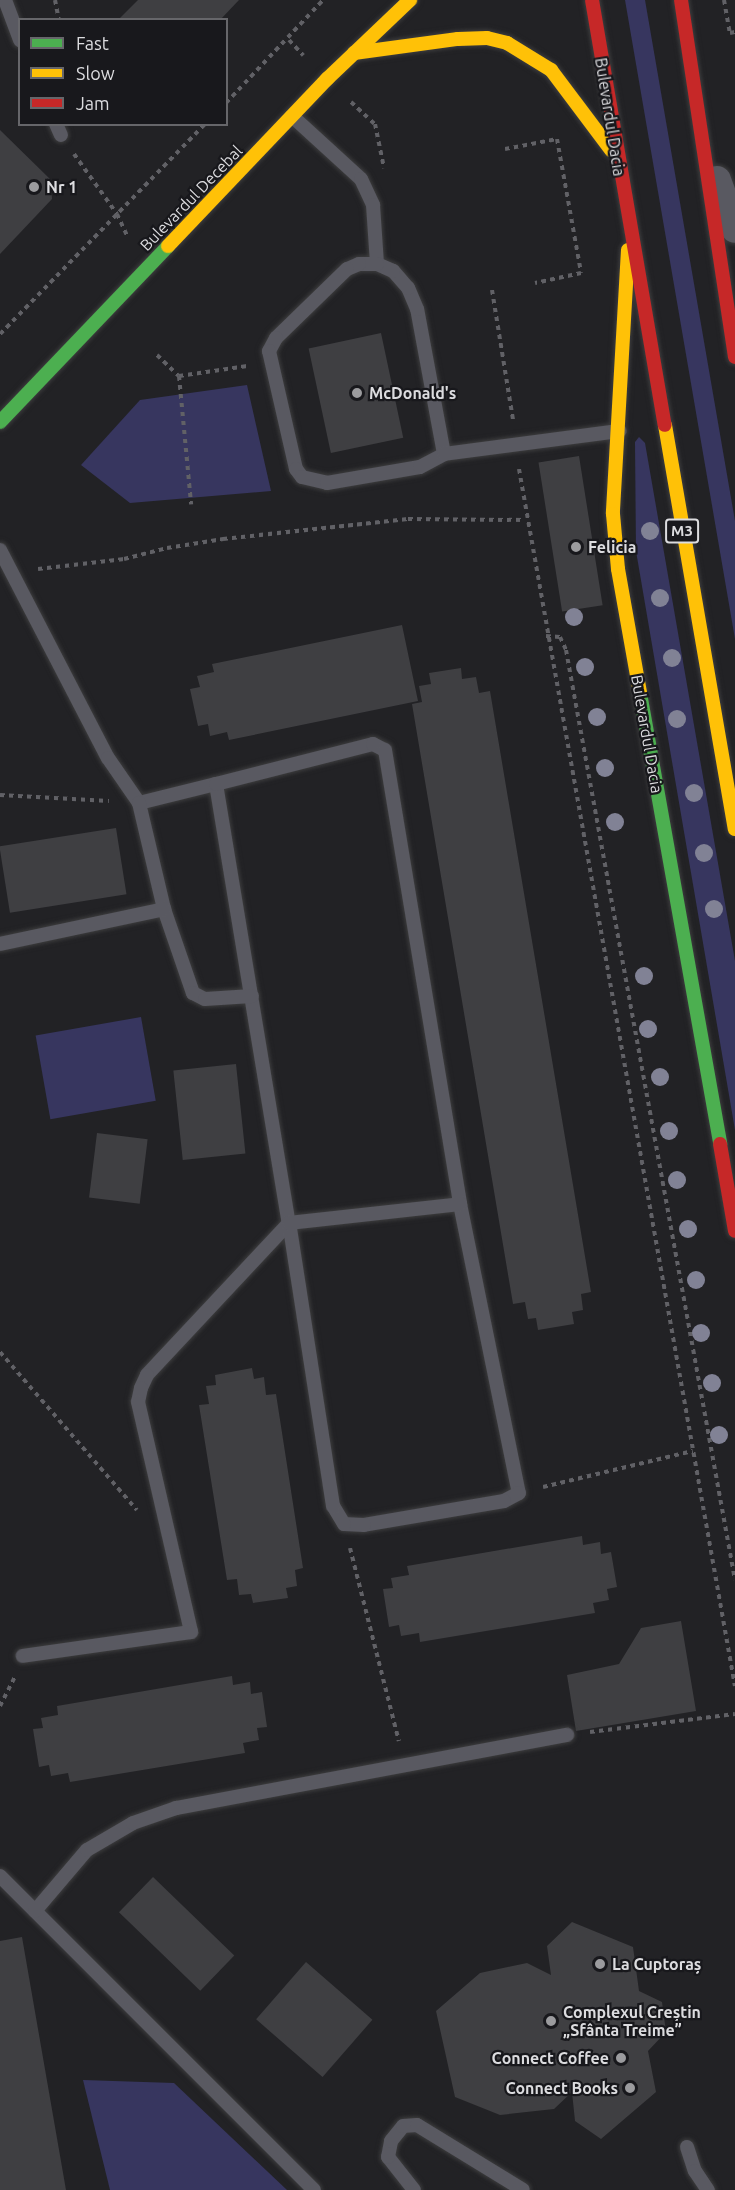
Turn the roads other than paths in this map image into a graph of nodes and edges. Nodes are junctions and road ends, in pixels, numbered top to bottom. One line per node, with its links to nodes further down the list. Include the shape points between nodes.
1 (5, 0): 6 (lane)
2 (387, 0): 7 (main road)
3 (410, 0): 7 (main road, Bulevardul Decebal)
4 (592, 0): 10 (main road, Bulevardul Dacia / M3)
5 (681, 0): 9 (main road)
6 (18, 35)
7 (354, 53): 8 (main road, Bulevardul Decebal); 10 (main road, via 458,39 487,38 507,43 551,70)
8 (291, 116): 13 (lane, via 361,179 373,205); 15 (main road, Bulevardul Decebal)
9 (705, 149): 11 (street); 14 (main road)
10 (616, 156): 12 (main road, Bulevardul Dacia / M3)
11 (735, 229)
12 (629, 233): 16 (main road, Bulevardul Dacia); 21 (main road, Bulevardul Dacia / M3)
13 (377, 264): 17 (lane, via 393,270 408,288 417,309); 17 (lane, via 347,269 276,338 269,351 296,469 302,477 327,483 420,467)
14 (735, 357)
15 (0, 422)
16 (619, 431): 17 (lane); 27 (main road, Bulevardul Dacia, via 613,514 618,569)
17 (444, 454)
18 (0, 550): 20 (lane, via 108,758)
19 (216, 784): 20 (lane); 24 (lane); 25 (lane, via 373,744 385,750)
20 (139, 803): 22 (lane)
21 (735, 829)
22 (164, 909): 23 (lane); 24 (lane, via 193,993 205,999)
23 (0, 944)
24 (252, 996): 26 (lane)
25 (460, 1204): 26 (lane); 26 (lane, via 519,1493 504,1501 364,1525 344,1524 333,1506)
26 (289, 1223): 28 (lane, via 147,1375 141,1388 138,1402 190,1632)
27 (735, 1231)
28 (23, 1656)
29 (567, 1735): 31 (lane, via 176,1808 133,1823 87,1850)
30 (0, 1876): 31 (lane)
31 (35, 1911): 33 (lane)
32 (687, 2147): 36 (lane, via 695,2171)
33 (314, 2190)
34 (414, 2190): 35 (lane, via 388,2157 391,2141 403,2126 417,2124)
35 (523, 2190)
36 (708, 2190)

